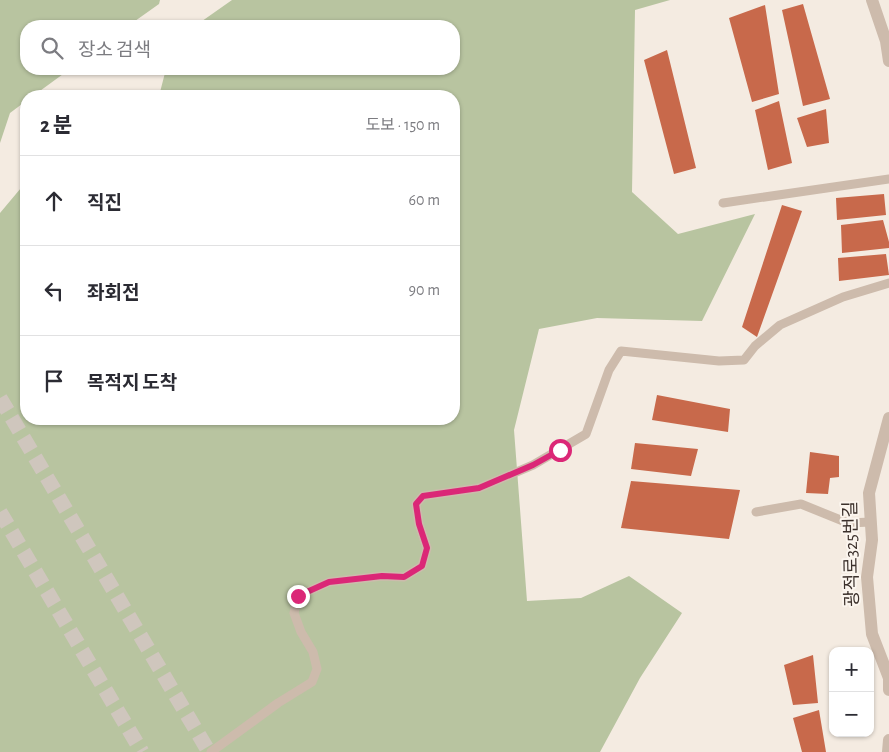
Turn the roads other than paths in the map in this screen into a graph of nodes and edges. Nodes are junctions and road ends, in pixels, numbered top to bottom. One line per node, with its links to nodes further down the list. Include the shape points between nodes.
1 (872, 0): 2 (street)
2 (889, 61)
3 (889, 179): 4 (lane)
4 (723, 203)
5 (889, 284): 12 (lane, via 843,297 780,325 744,360 719,361 621,351 608,370 586,434 533,465 479,488 423,496 416,504 427,548 422,566 404,577 329,582 298,596 294,613 318,669 312,682)
6 (889, 418): 8 (street, 광적로325번길, via 869,493)
7 (756, 512): 8 (lane, via 801,504 848,523)
8 (871, 522): 9 (street, 광적로325번길, via 867,577 872,634)
9 (889, 678): 10 (street, 광적로325번길)
10 (889, 690)
11 (889, 740): 13 (street)
12 (211, 752)
13 (888, 752)

